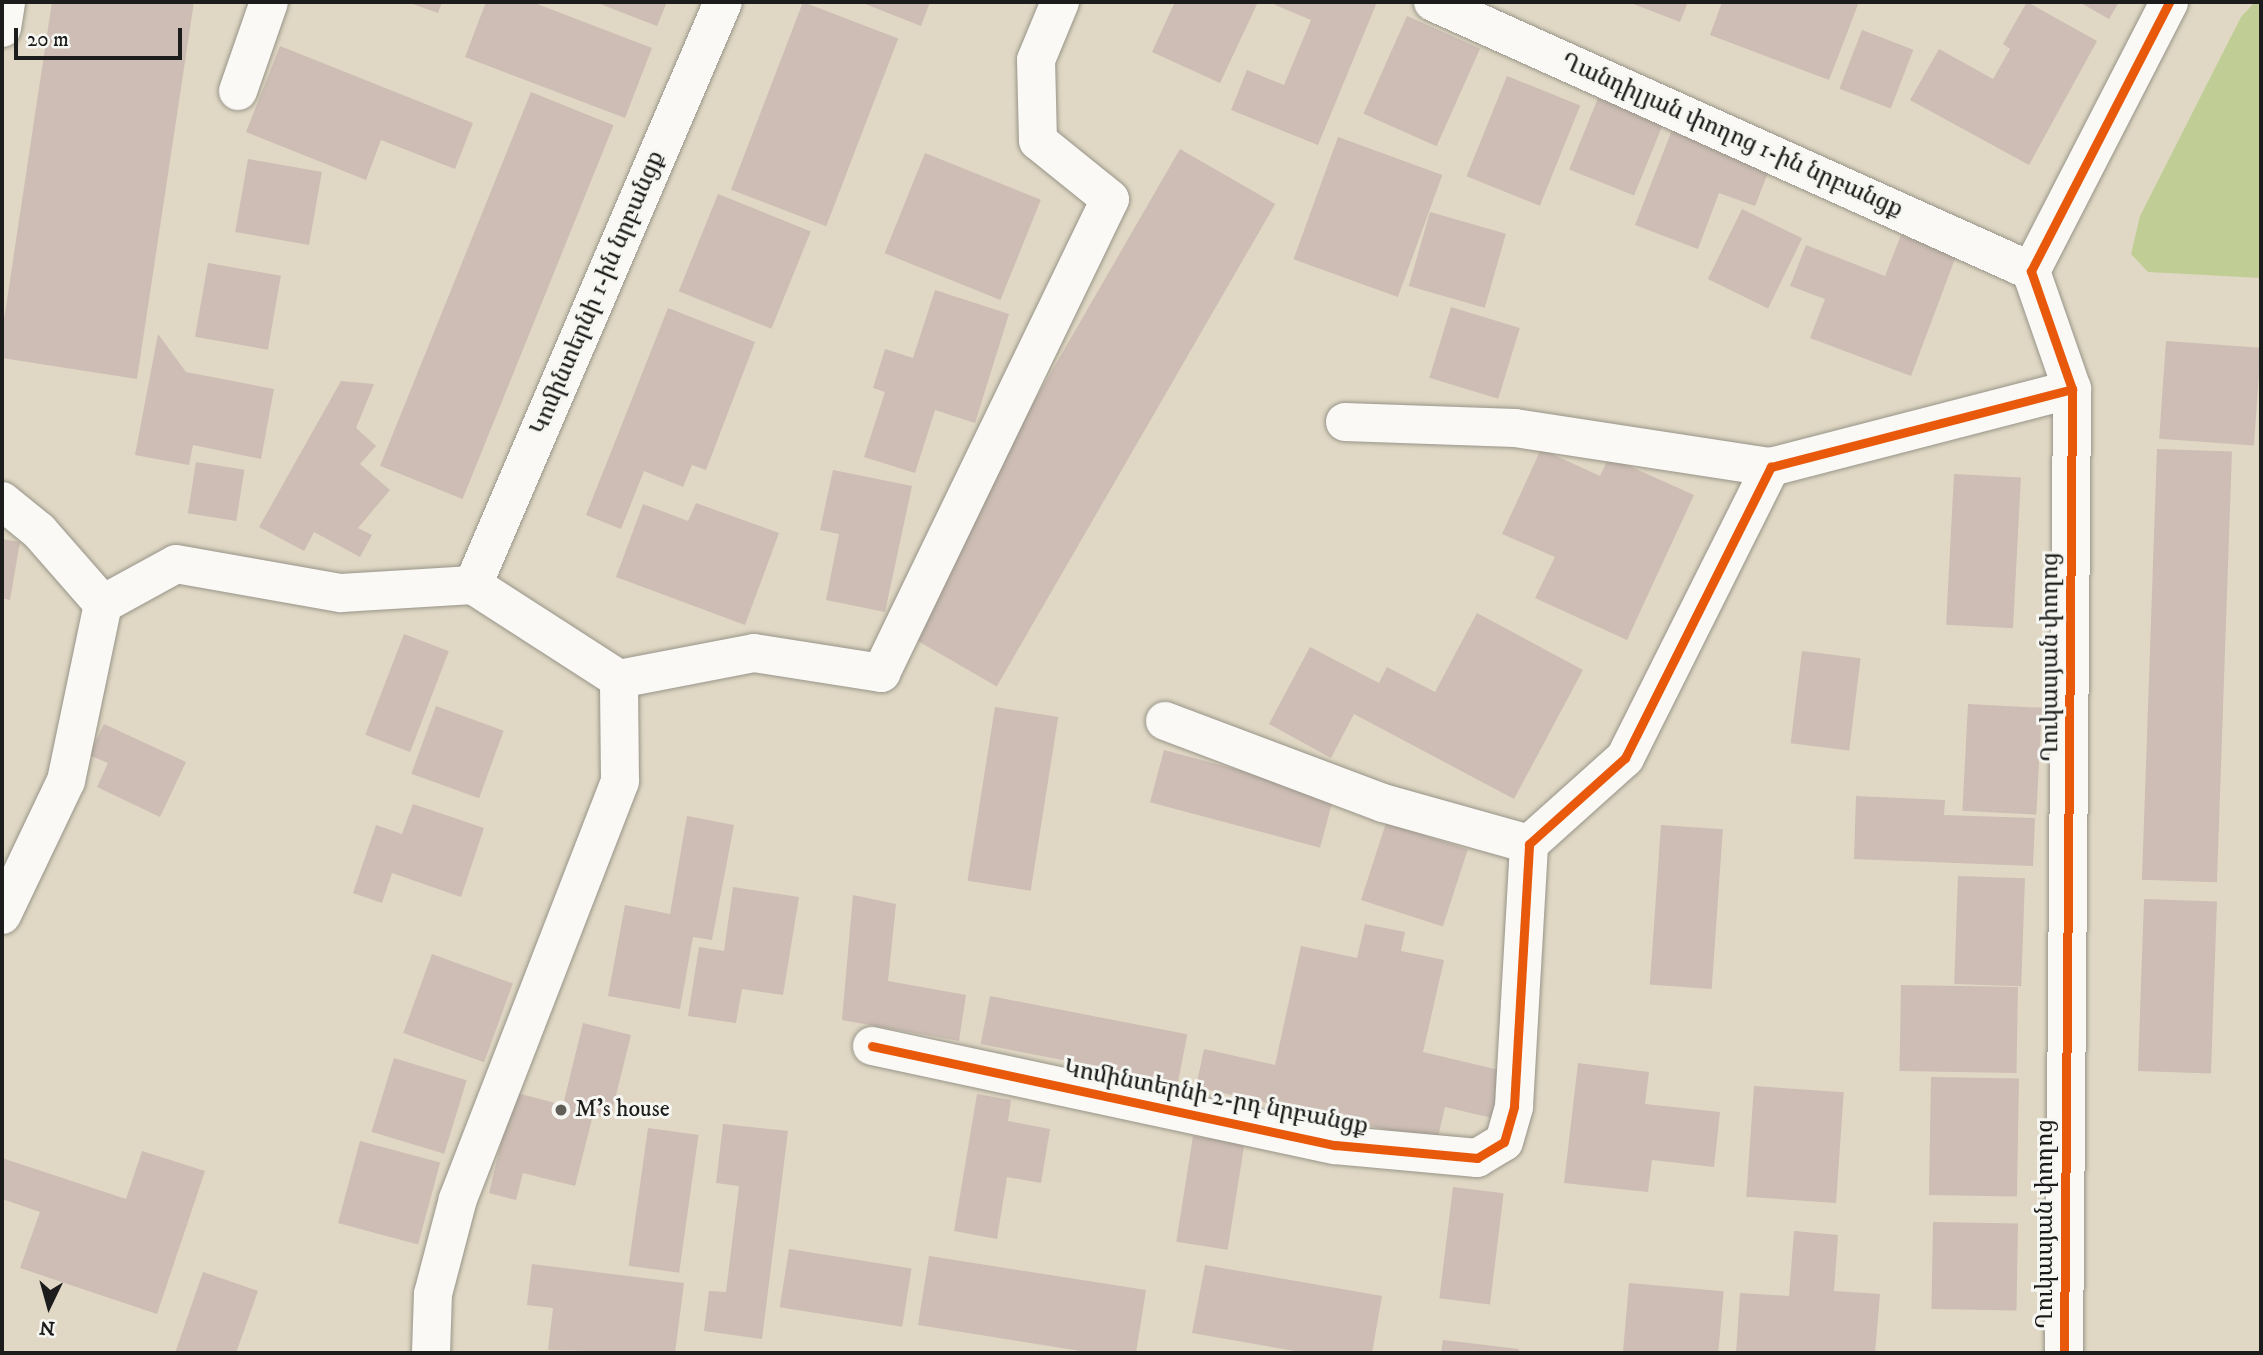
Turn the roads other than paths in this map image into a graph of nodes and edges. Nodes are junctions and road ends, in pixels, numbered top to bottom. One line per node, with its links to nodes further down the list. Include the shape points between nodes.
1 (6, 2): 7 (street)
2 (269, 2): 8 (street)
3 (723, 2): 14 (street, Կոմինտերնի 1-ին նրբանցք)
4 (1060, 2): 16 (street, via 1036,60 1038,141 1110,200 881,673 754,653)
5 (1433, 2): 9 (street, Ղանդիլյան փողոց 1-ին նրբանցք)
6 (2169, 2): 9 (street)
7 (2, 28)
8 (239, 91)
9 (2031, 271): 10 (street, Ղուկասյան փողոց)
10 (2073, 389): 12 (street); 22 (street, Ղուկասյան փողոց)
11 (1345, 422): 12 (street, via 1515,428)
12 (1771, 467): 18 (street, via 1625,758)
13 (2, 502): 15 (street, via 39,531)
14 (472, 585): 15 (street, via 341,593 176,564); 16 (street)
15 (103, 604): 19 (street, via 66,781)
16 (619, 679): 21 (street, via 620,781 458,1199 433,1294)
17 (1165, 720): 18 (street, via 1383,803)
18 (1529, 844): 20 (street, Կոմինտերնի 2-րդ նրբանցք, via 1514,1107 1504,1142 1477,1158 1335,1145)
19 (2, 915)
20 (872, 1046)
21 (431, 1353)
22 (2064, 1353)

